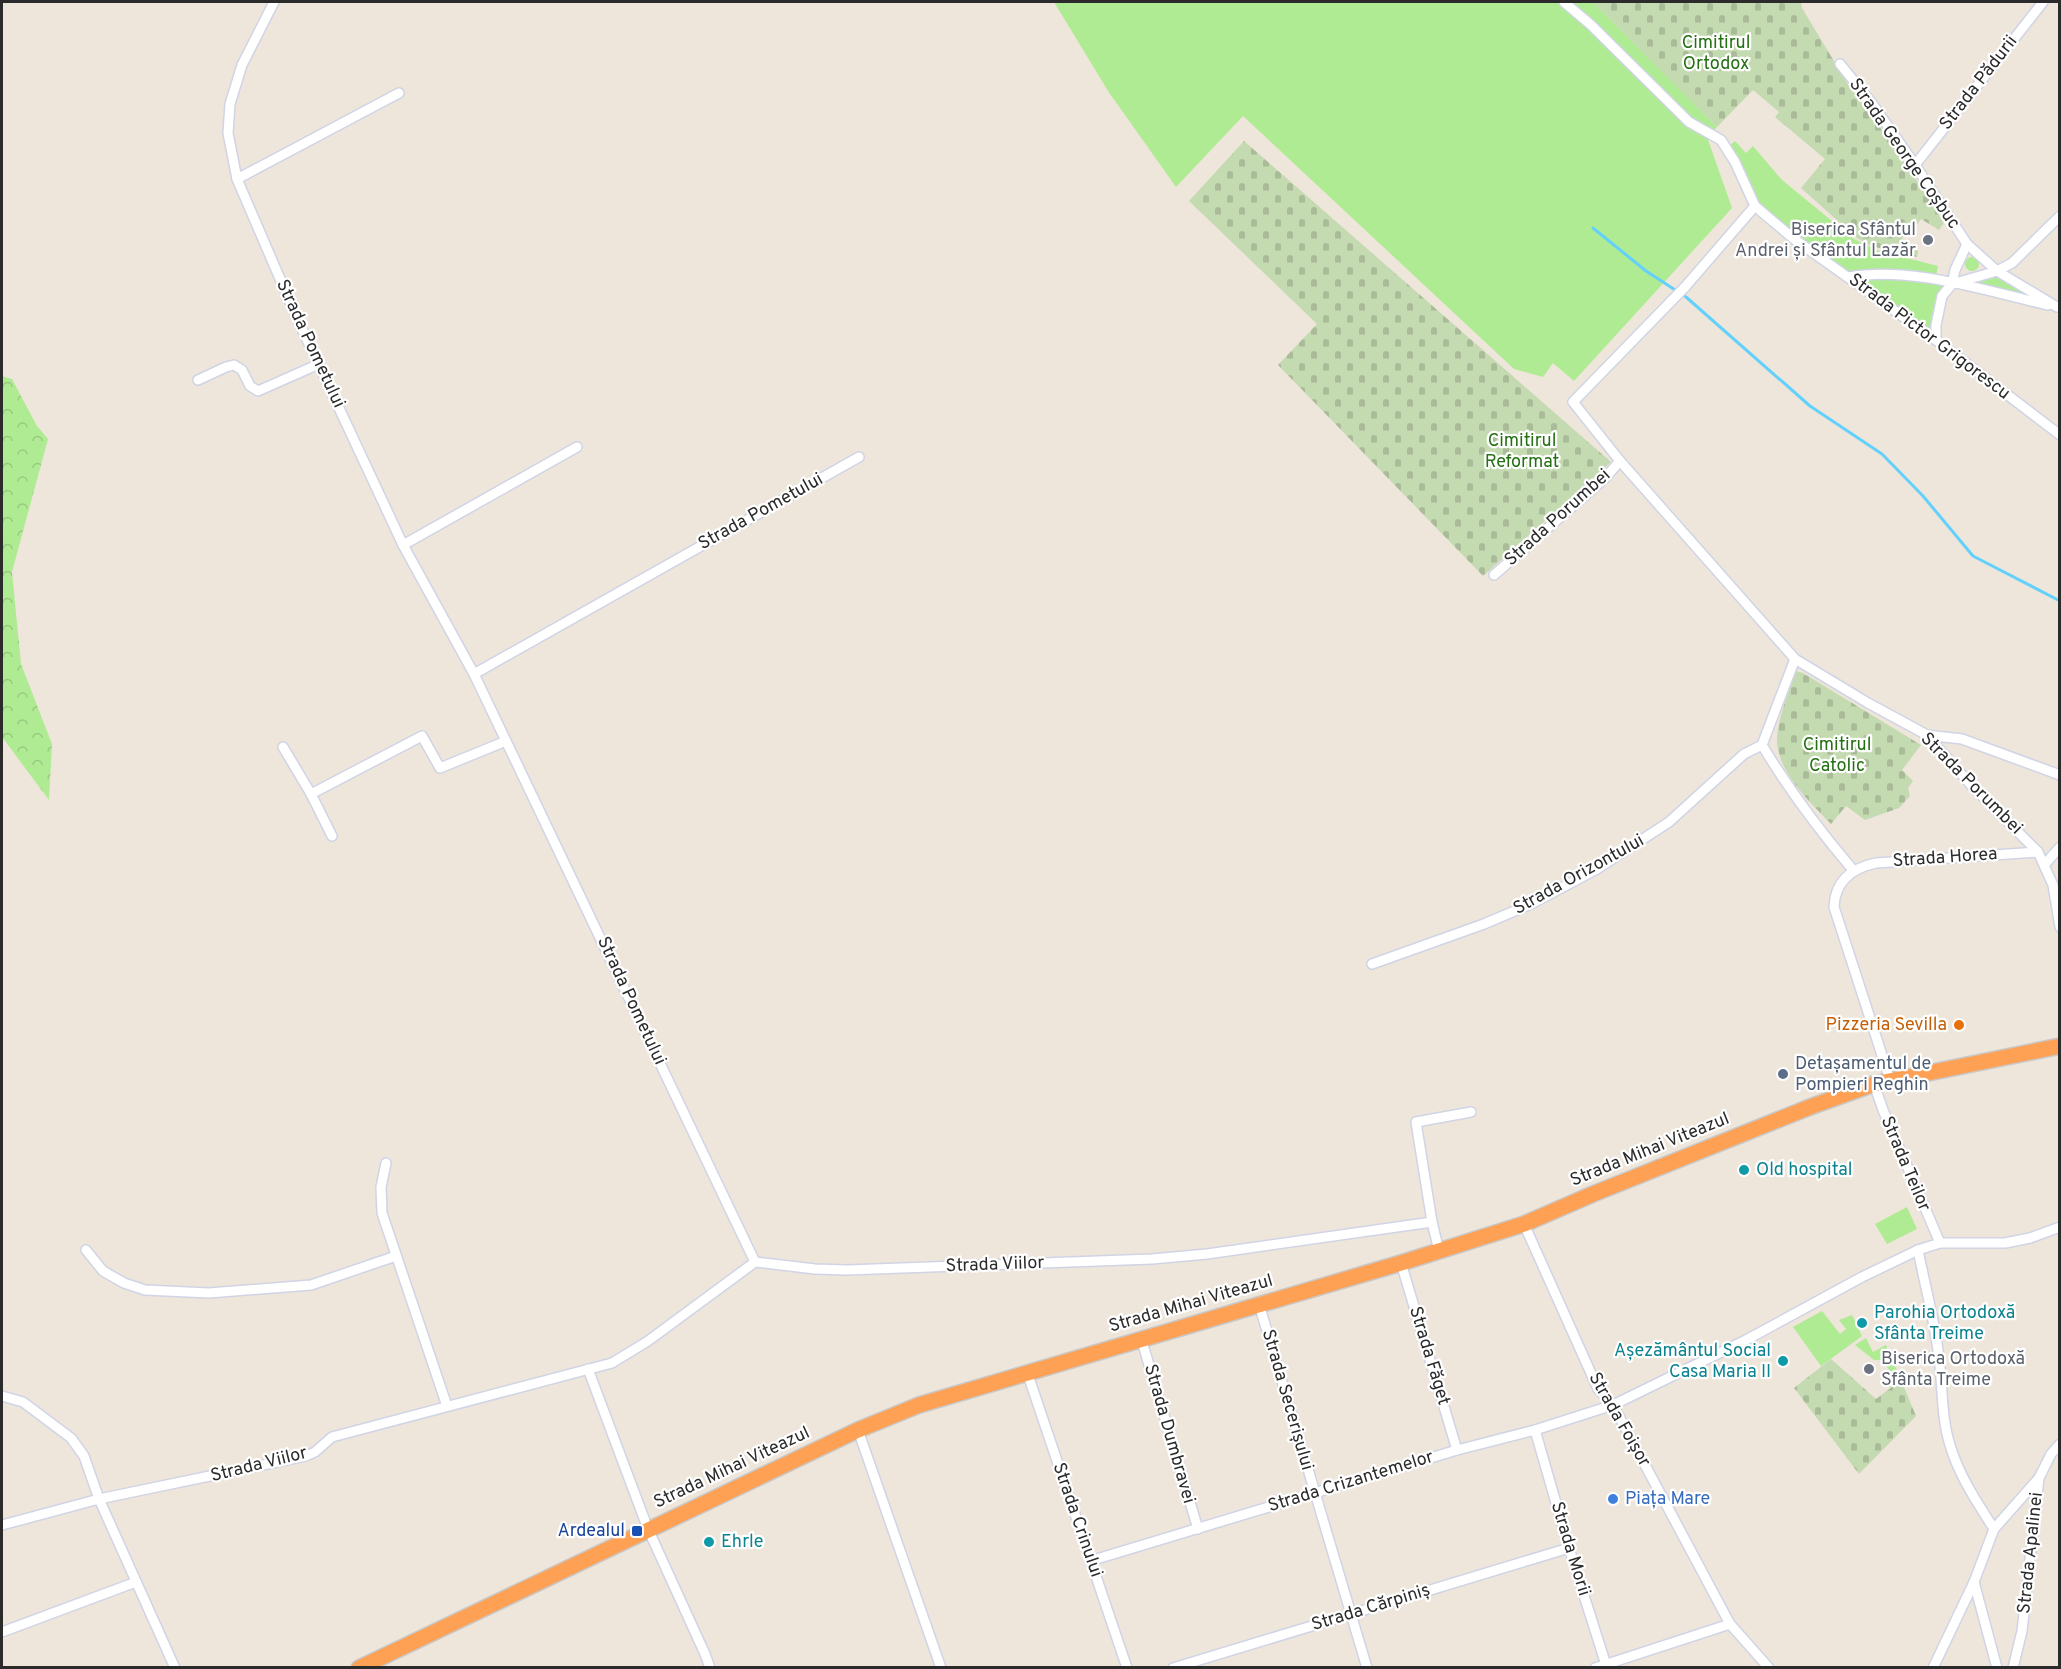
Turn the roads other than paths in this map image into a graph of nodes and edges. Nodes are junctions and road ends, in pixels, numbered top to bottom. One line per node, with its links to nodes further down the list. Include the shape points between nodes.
1 (274, 2): 7 (street, Strada Pometului, via 242,65 230,104 228,133)
2 (1564, 2): 8 (street, Strada Pictor Grigorescu, via 1689,122 1721,140)
3 (2043, 2): 6 (street, Strada Pădurii)
4 (1840, 64): 6 (street, Strada George Coșbuc)
5 (399, 93): 7 (street)
6 (1915, 165): 10 (street, Strada George Coșbuc)
7 (237, 179): 16 (street, Strada Pometului)
8 (1755, 206): 12 (street, Strada Pictor Grigorescu, via 1794,240); 21 (street, Strada Porumbei, via 1675,299 1574,402)
9 (2060, 216): 11 (street, via 2012,263)
10 (1967, 244): 11 (street, Strada George Coșbuc); 13 (street, Strada George Coșbuc)
11 (1997, 271): 13 (street); 14 (street, Strada George Coșbuc)
12 (1849, 277): 13 (street, Strada George Coșbuc, via 1884,273); 15 (street, Strada Pictor Grigorescu)
13 (1952, 284): 14 (street, Strada George Coșbuc); 15 (street, via 1942,296)
14 (2058, 308)
15 (1936, 340): 18 (street, Strada Pictor Grigorescu)
16 (319, 364): 17 (street, via 258,391 234,365); 22 (street, Strada Pometului)
17 (198, 380)
18 (2060, 435)
19 (577, 447): 22 (street)
20 (859, 457): 25 (street, Strada Pometului)
21 (1620, 461): 23 (street, Strada Porumbei); 24 (street, Strada Porumbei)
22 (403, 545): 25 (street, Strada Pometului)
23 (1494, 575)
24 (1795, 659): 26 (street, Strada Porumbei); 28 (street)
25 (474, 674): 27 (street, Strada Pometului)
26 (1927, 735): 30 (street, via 1962,739); 34 (street, Strada Porumbei)
27 (506, 741): 31 (street, via 440,768 422,736); 52 (street, Strada Pometului)
28 (1762, 746): 36 (street, via 1819,830); 38 (street, Strada Orizontului, via 1744,754 1669,822 1597,869 1503,916)
29 (283, 747): 31 (street)
30 (2060, 775)
31 (311, 794): 32 (street)
32 (332, 836)
33 (2060, 847): 35 (street)
34 (2038, 852): 35 (street, Strada Porumbei); 36 (street, Strada Horea, via 1876,863)
35 (2045, 864): 37 (street, Strada Porumbei)
36 (1853, 870): 40 (street, via 1834,895 1834,908)
37 (2060, 927)
38 (1372, 964)
39 (2060, 1047): 40 (highway, Strada Mihai Viteazul)
40 (1890, 1080): 41 (highway, Strada Mihai Viteazul)
41 (1874, 1084): 45 (highway, Strada Mihai Viteazul); 47 (street, Strada Teilor)
42 (1471, 1112): 44 (street, via 1416,1122)
43 (386, 1163): 51 (street, via 380,1198)
44 (1432, 1222): 50 (street); 52 (street, Strada Viilor, via 1152,1259 847,1270)
45 (1524, 1224): 50 (highway, Strada Mihai Viteazul); 59 (street, Strada Foișor, via 1598,1389)
46 (2060, 1227): 47 (street, Strada Crizantemelor, via 2005,1243)
47 (1940, 1243): 49 (street, Strada Crizantemelor)
48 (86, 1250): 51 (street, via 103,1271 144,1290 209,1293 311,1284)
49 (1918, 1250): 59 (street, Strada Crizantemelor, via 1746,1341); 71 (street, via 1939,1358 1949,1442 1970,1492)
50 (1439, 1251): 53 (highway, Strada Mihai Viteazul)
51 (396, 1256): 60 (street)
52 (756, 1262): 56 (street, Strada Viilor, via 629,1354)
53 (1401, 1263): 54 (highway, Strada Mihai Viteazul); 64 (street, Strada Făget)
54 (1259, 1304): 55 (highway, Strada Mihai Viteazul); 66 (street, Strada Secerișului)
55 (1141, 1338): 57 (highway, Strada Mihai Viteazul); 70 (street, Strada Dumbravei)
56 (588, 1369): 60 (street, Strada Viilor); 69 (street)
57 (1027, 1372): 61 (highway, Strada Mihai Viteazul, via 919,1405); 73 (street, Strada Crinului)
58 (2, 1396): 67 (street, via 23,1402 71,1438 84,1456)
59 (1613, 1405): 62 (street, Strada Crizantemelor); 77 (street, Strada Foișor)
60 (447, 1406): 67 (street, Strada Viilor, via 332,1437 306,1456)
61 (858, 1430): 69 (highway, Strada Mihai Viteazul); 83 (street)
62 (1535, 1430): 64 (street, Strada Crizantemelor); 72 (street, Strada Morii)
63 (2060, 1444): 65 (street, Strada Apalinei)
64 (1457, 1450): 66 (street, Strada Crizantemelor)
65 (2039, 1478): 71 (street); 91 (street, Strada Apalinei, via 2022,1631)
66 (1315, 1493): 70 (street, Strada Crizantemelor); 76 (street, Strada Secerișului)
67 (99, 1499): 68 (street, Strada Viilor); 74 (street)
68 (2, 1525)
69 (648, 1529): 81 (highway, Strada Mihai Viteazul); 82 (street)
70 (1198, 1529): 73 (street, Strada Crizantemelor)
71 (1994, 1529): 75 (street)
72 (1569, 1548): 76 (street, Strada Cărpiniș); 79 (street, Strada Morii)
73 (1090, 1561): 84 (street, Strada Crinului)
74 (136, 1582): 78 (street); 80 (street)
75 (1974, 1582): 89 (street); 90 (street)
76 (1352, 1614): 85 (street, Strada Cărpiniș); 86 (street, Strada Secerișului)
77 (1730, 1624): 79 (street); 88 (street, Strada Foișor)
78 (2, 1632)
79 (1606, 1666): 87 (street)
80 (175, 1668)
81 (359, 1668)
82 (710, 1668)
83 (941, 1668)
84 (1126, 1668)
85 (1173, 1668)
86 (1367, 1668)
87 (1594, 1668)
88 (1769, 1668)
89 (1933, 1668)
90 (1997, 1668)
91 (2013, 1668)

